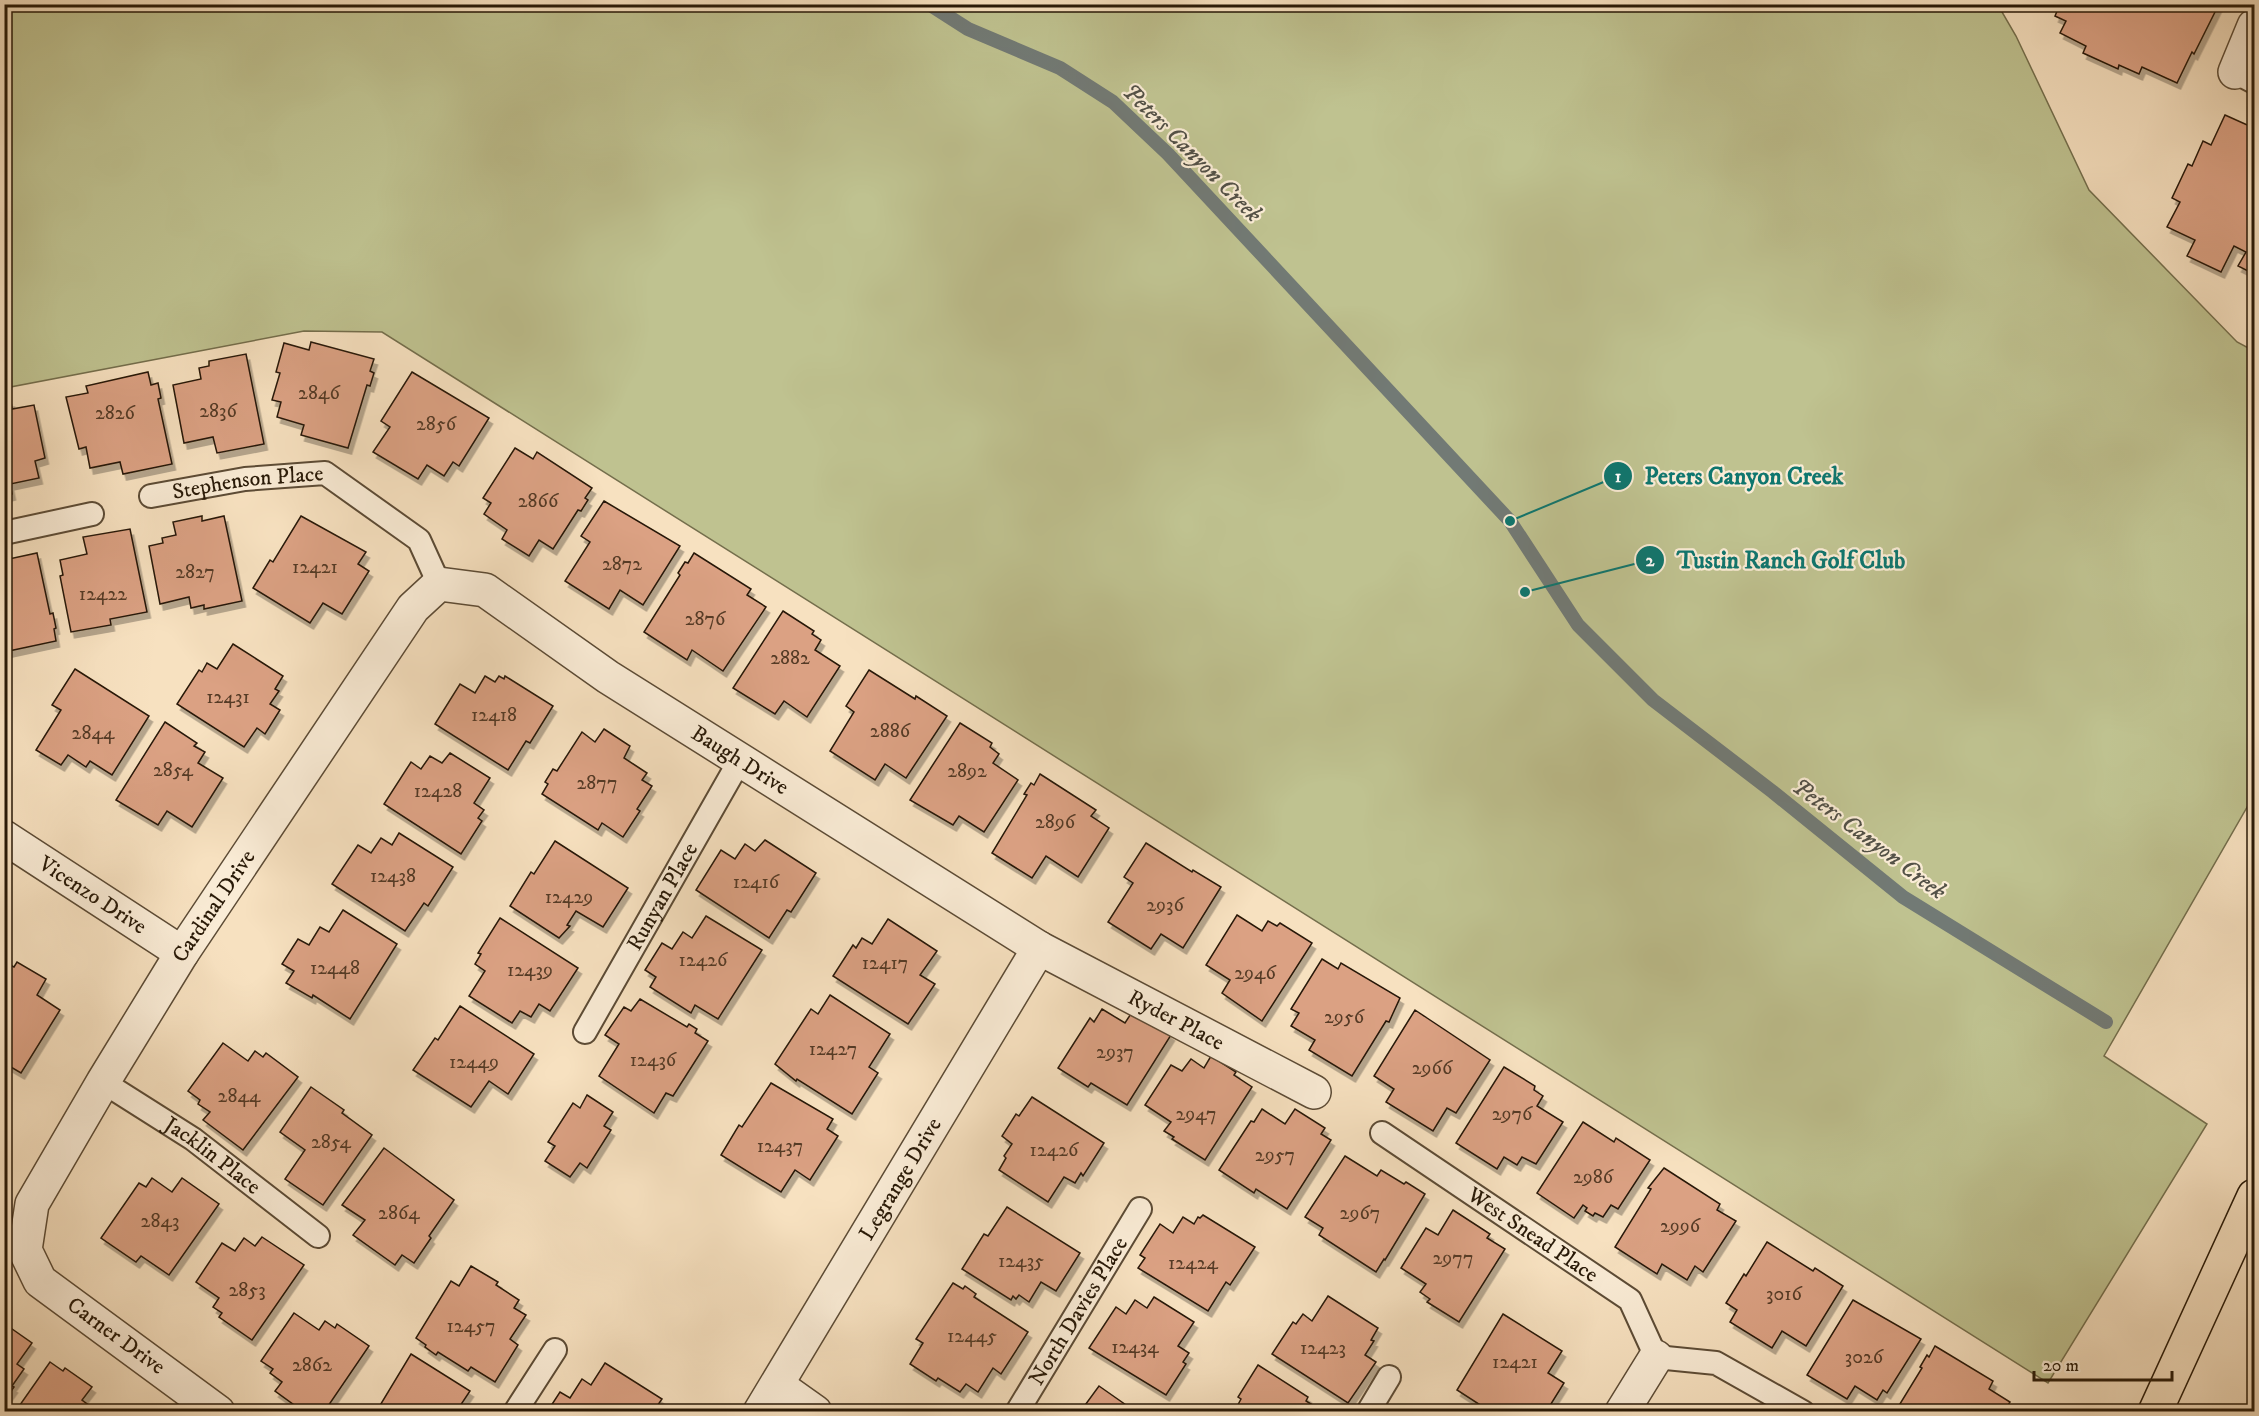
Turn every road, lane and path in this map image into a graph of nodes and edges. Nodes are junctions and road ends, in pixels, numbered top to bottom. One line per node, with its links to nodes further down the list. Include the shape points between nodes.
1 (2254, 26): 2 (street)
2 (2245, 77)
3 (151, 496): 6 (lane, Stephenson Place, via 245,479 325,473 419,540)
4 (92, 513): 5 (lane)
5 (4, 533)
6 (440, 584): 7 (street, Baugh Drive, via 485,590 608,677); 10 (street, Cardinal Drive, via 413,608)
7 (741, 760): 9 (street, Baugh Drive); 11 (lane, Runyan Place)
8 (4, 837): 10 (street, Vicenzo Drive)
9 (1039, 948): 13 (street, Ryder Place); 22 (street, Legrange Drive)
10 (182, 953): 12 (street, Cardinal Drive)
11 (585, 1032)
12 (103, 1082): 17 (lane, Jacklin Place, via 193,1139); 18 (street, Cardinal Drive, via 32,1204)
13 (1314, 1092)
14 (1382, 1133): 20 (lane, West Snead Place, via 1630,1300)
15 (2254, 1196): 30 (main road)
16 (1140, 1209): 26 (lane, North Davies Place)
17 (318, 1236)
18 (15, 1250): 23 (street, Carner Drive, via 40,1281)
19 (555, 1350): 24 (lane)
20 (1656, 1357): 28 (street); 29 (lane, via 1716,1363)
21 (1389, 1377): 27 (lane)
22 (769, 1398): 25 (street)
23 (218, 1412)
24 (515, 1412)
25 (815, 1412)
26 (1017, 1412)
27 (1368, 1412)
28 (1622, 1412)
29 (1803, 1412)
30 (2155, 1412)

